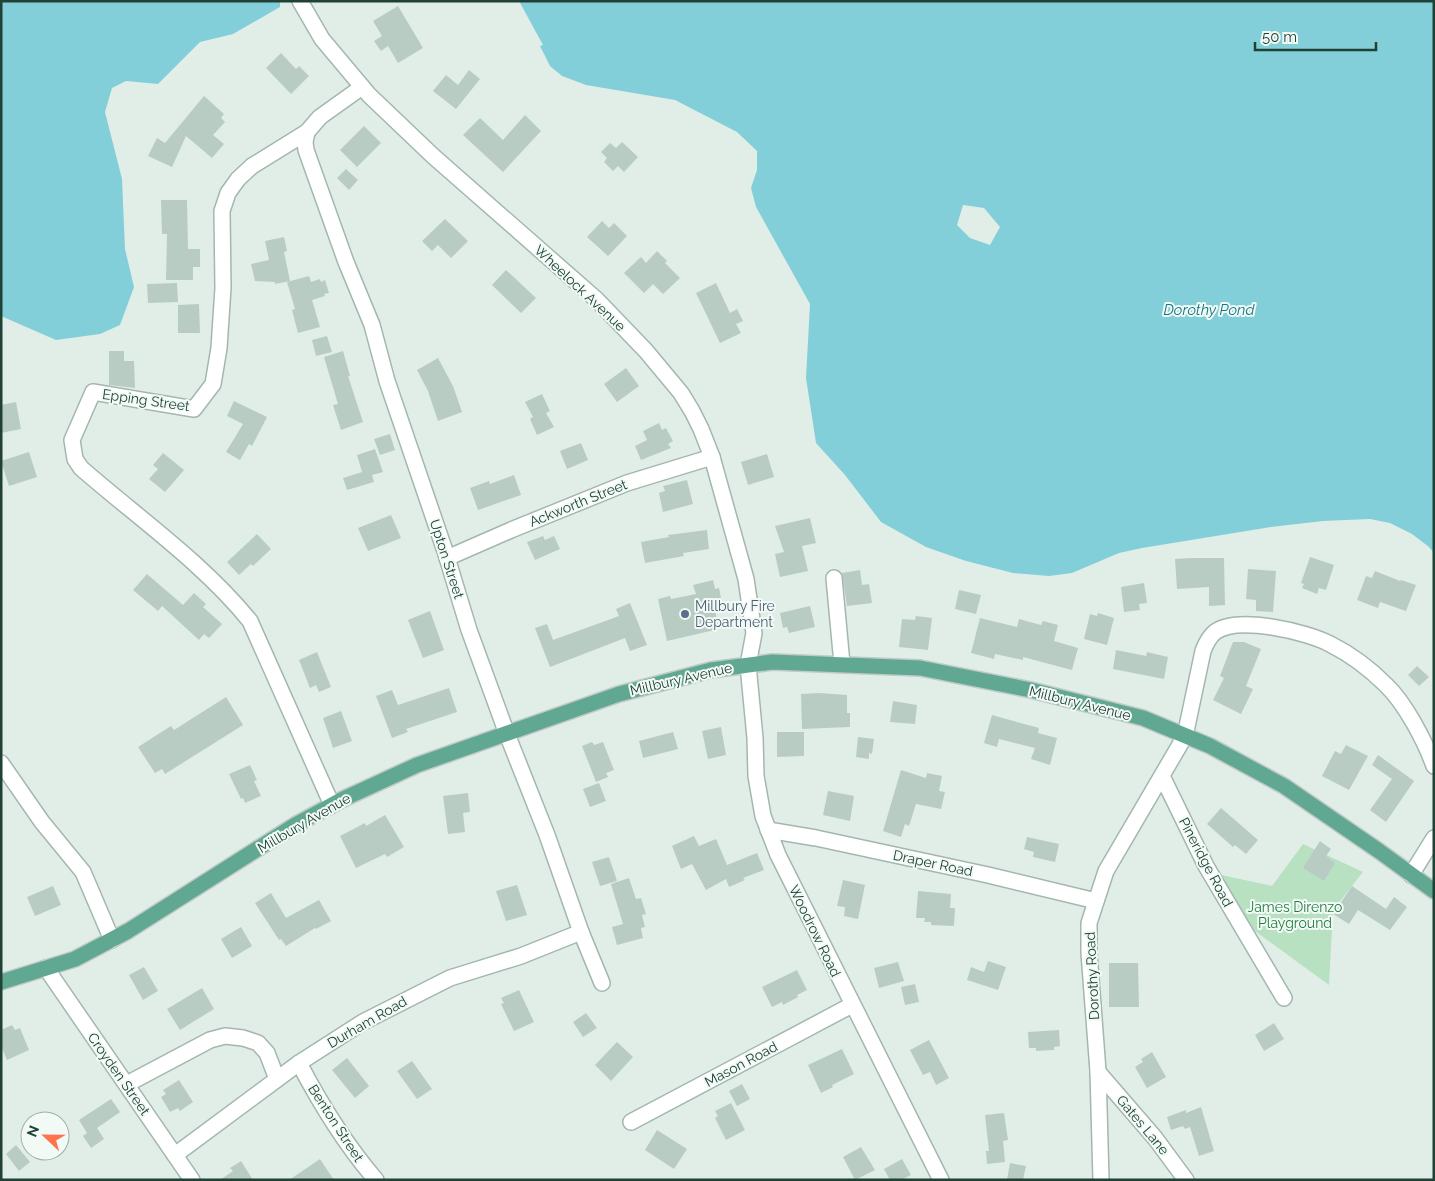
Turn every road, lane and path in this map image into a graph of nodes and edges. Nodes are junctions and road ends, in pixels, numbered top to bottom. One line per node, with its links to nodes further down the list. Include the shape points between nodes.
1 (300, 1): 2 (street, Wheelock Avenue, via 322,39)
2 (362, 87): 3 (street, Epping Street, via 320,117); 4 (street, Wheelock Avenue, via 433,156 597,300 640,344 682,393)
3 (307, 132): 5 (street, Upton Street, via 306,150 372,325); 14 (street, Epping Street, via 252,166 228,193 222,211 220,348 213,384 194,409 93,392 72,440 75,459 81,468 179,550 250,621)
4 (712, 457): 5 (street, Ackworth Street, via 627,483); 8 (street, Wheelock Avenue, via 746,580 754,633)
5 (447, 558): 9 (street, Upton Street)
6 (834, 578): 7 (street)
7 (842, 664): 8 (main road, Millbury Avenue, via 772,662); 10 (main road, Millbury Avenue, via 920,668 1031,690 1143,718)
8 (748, 665): 9 (main road, Millbury Avenue, via 711,670 619,694); 15 (street, Woodrow Road, via 756,776)
9 (507, 734): 14 (main road, Millbury Avenue, via 417,765); 20 (street, Upton Street)
10 (1185, 736): 12 (street, Dorothy Road, via 1208,639 1217,630 1227,627 1263,626 1311,636 1330,644 1384,683 1398,698); 13 (street, Dorothy Road); 17 (main road, Millbury Avenue, via 1284,786)
11 (1, 763): 21 (street, via 42,822 83,872)
12 (1434, 766)
13 (1162, 776): 19 (street, Dorothy Road, via 1106,871); 25 (street, Pineridge Road, via 1206,866)
14 (332, 805): 21 (main road, Millbury Avenue)
15 (768, 830): 19 (street, Draper Road, via 988,875); 26 (street, Woodrow Road)
16 (1434, 838): 17 (street)
17 (1412, 875): 18 (main road, Millbury Avenue)
18 (1434, 891)
19 (1096, 901): 28 (street, Dorothy Road, via 1090,923 1089,954)
20 (582, 932): 24 (street, Upton Street); 27 (street, Durham Road, via 522,956 450,978 363,1022)
21 (112, 940): 22 (main road, Millbury Avenue, via 74,959)
22 (46, 968): 23 (main road, Millbury Avenue); 30 (street, Croyden Street)
23 (1, 982)
24 (602, 983)
25 (1284, 998)
26 (852, 1005): 31 (street, Mason Road); 35 (street, Woodrow Road)
27 (299, 1063): 29 (street, Durham Road); 34 (street, Benton Street, via 356,1156)
28 (1098, 1072): 36 (street, Dorothy Road); 37 (street, Gates Lane)
29 (278, 1079): 30 (street, via 267,1052 258,1043 225,1036 210,1040); 32 (street, Durham Road)
30 (127, 1084): 32 (street, Croyden Street)
31 (631, 1122)
32 (175, 1155): 33 (street, Croyden Street)
33 (192, 1180)
34 (376, 1180)
35 (941, 1180)
36 (1101, 1180)
37 (1186, 1180)

